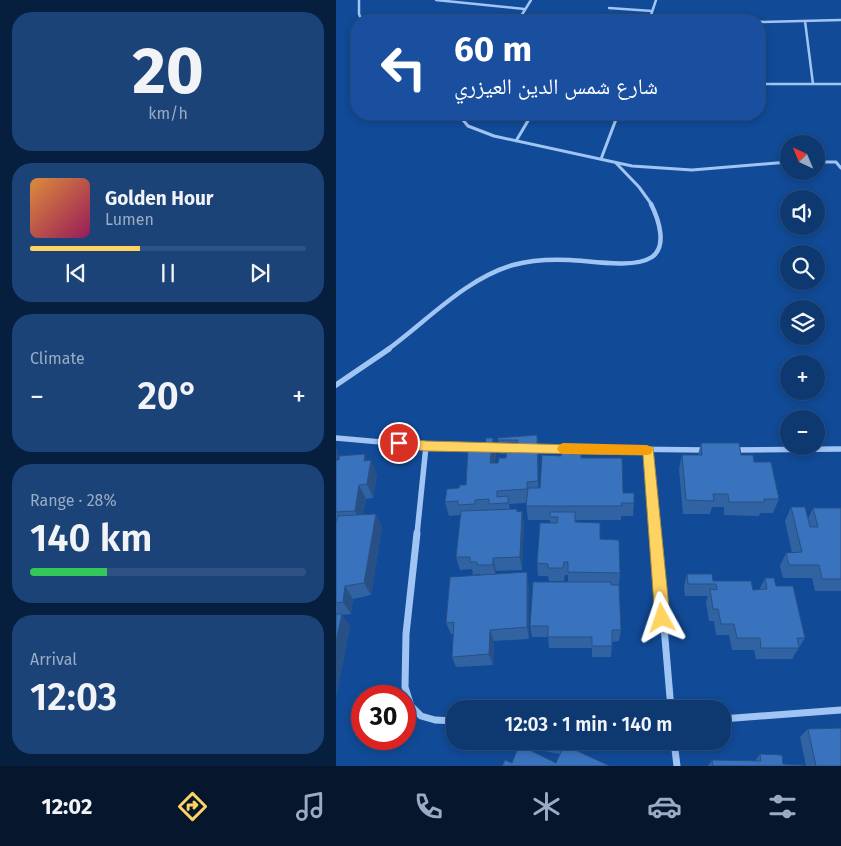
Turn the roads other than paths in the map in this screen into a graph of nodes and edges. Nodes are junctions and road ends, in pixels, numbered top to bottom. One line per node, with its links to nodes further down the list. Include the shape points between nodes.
1 (359, 0): 8 (street)
2 (436, 0): 6 (street)
3 (530, 0): 6 (street)
4 (656, 0): 7 (street)
5 (609, 8): 7 (street)
6 (524, 9): 9 (street)
7 (652, 11): 10 (street)
8 (359, 15)
9 (521, 15)
10 (651, 15)
11 (841, 20): 12 (street)
12 (805, 21): 13 (street); 15 (street)
13 (765, 22)
14 (765, 84): 15 (street)
15 (813, 84): 16 (street)
16 (841, 84)
17 (460, 120): 20 (street, via 476,130)
18 (528, 120): 20 (street)
19 (616, 120): 21 (street)
20 (516, 141): 21 (street)
21 (601, 159): 24 (street)
22 (780, 162): 24 (street, via 687,170)
23 (825, 162): 25 (street, via 836,162)
24 (616, 163): 26 (street, via 656,208 662,245 654,256 629,263 545,260 497,270 466,289 365,367)
25 (841, 168)
26 (336, 385)
27 (336, 438): 28 (street)
28 (426, 446): 29 (street); 38 (street, via 406,634 405,689 408,703 417,714)
29 (514, 448)
30 (523, 448): 32 (street)
31 (841, 449): 34 (street)
32 (649, 450): 33 (street); 35 (street)
33 (715, 450)
34 (725, 450)
35 (670, 700)
36 (841, 710): 37 (street)
37 (731, 718)
38 (446, 721)
39 (675, 750): 40 (street)
40 (677, 766)

